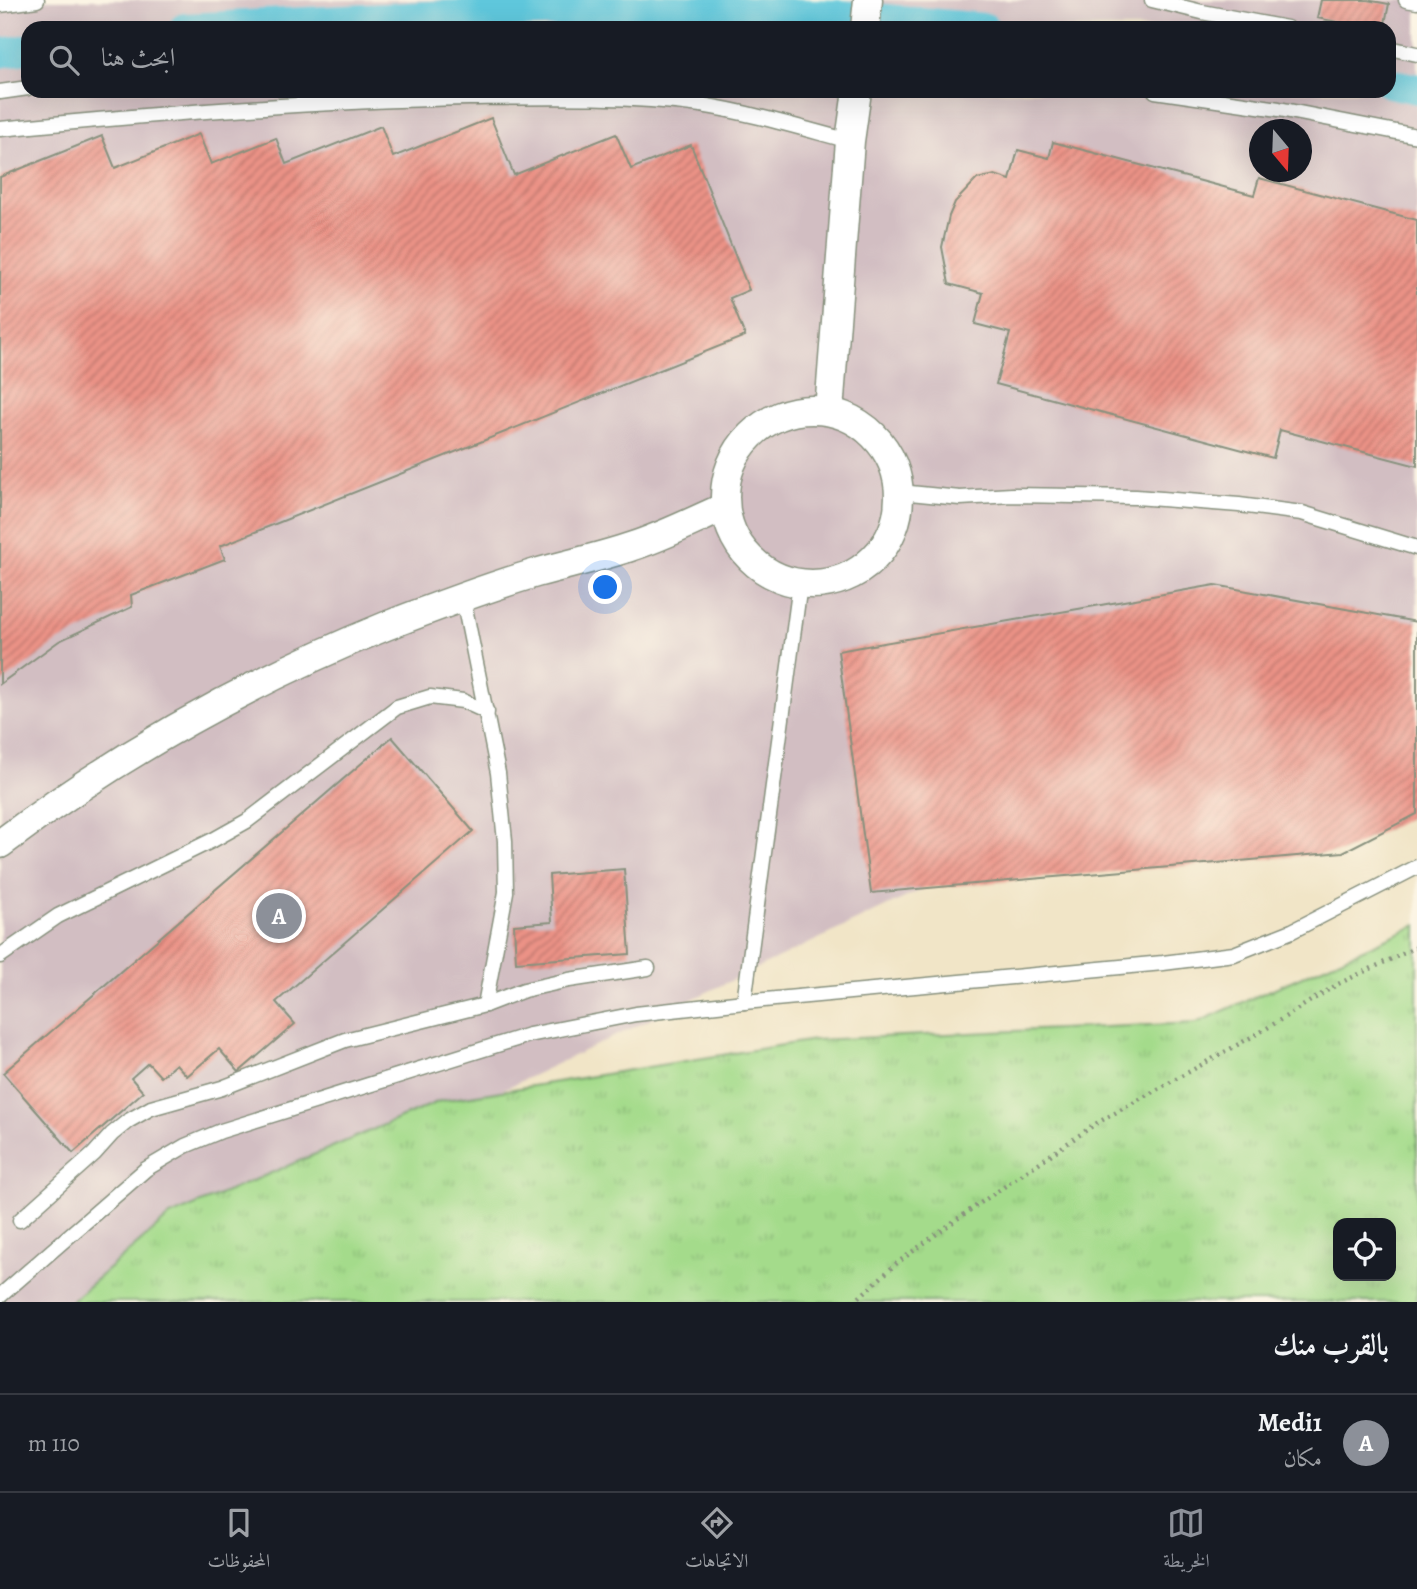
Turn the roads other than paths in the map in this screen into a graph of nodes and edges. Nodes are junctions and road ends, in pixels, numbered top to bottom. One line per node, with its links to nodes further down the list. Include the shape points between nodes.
1 (37, 0): 6 (lane)
2 (868, 0): 7 (street)
3 (1152, 0): 8 (lane)
4 (1406, 0): 5 (lane)
5 (1417, 2)
6 (0, 5)
7 (866, 21)
8 (1250, 21)
9 (1396, 50): 10 (lane)
10 (1417, 54)
11 (21, 89): 12 (lane)
12 (0, 92)
13 (491, 98): 17 (lane, via 389,100)
14 (576, 98): 19 (lane, via 703,106)
15 (856, 98): 19 (street)
16 (1203, 98): 18 (lane)
17 (0, 129)
18 (1417, 136)
19 (850, 141): 20 (street)
20 (829, 411): 21 (street, via 864,427 890,455); 22 (street, via 802,410 775,418 753,433 736,455 727,480)
21 (900, 492): 23 (lane, via 960,498 1136,497 1239,505 1302,513); 24 (street, via 897,523 882,550 867,564 831,582)
22 (725, 507): 24 (street, via 733,535 750,558 773,575); 25 (street, via 634,546)
23 (1417, 548)
24 (800, 583): 31 (lane)
25 (463, 598): 26 (lane); 27 (street, via 279,672 177,725)
26 (487, 712): 29 (lane, via 463,701 430,697 397,707 247,821 58,916); 32 (lane, via 498,773 506,892)
27 (0, 844)
28 (1417, 867): 31 (lane, via 1292,931 1234,954)
29 (0, 956)
30 (648, 968): 32 (lane, via 535,987)
31 (744, 1002): 34 (lane, via 636,1014 529,1035 209,1136 146,1169)
32 (485, 1004): 33 (lane, via 345,1040 222,1088 151,1108 112,1134)
33 (20, 1220)
34 (0, 1296)

